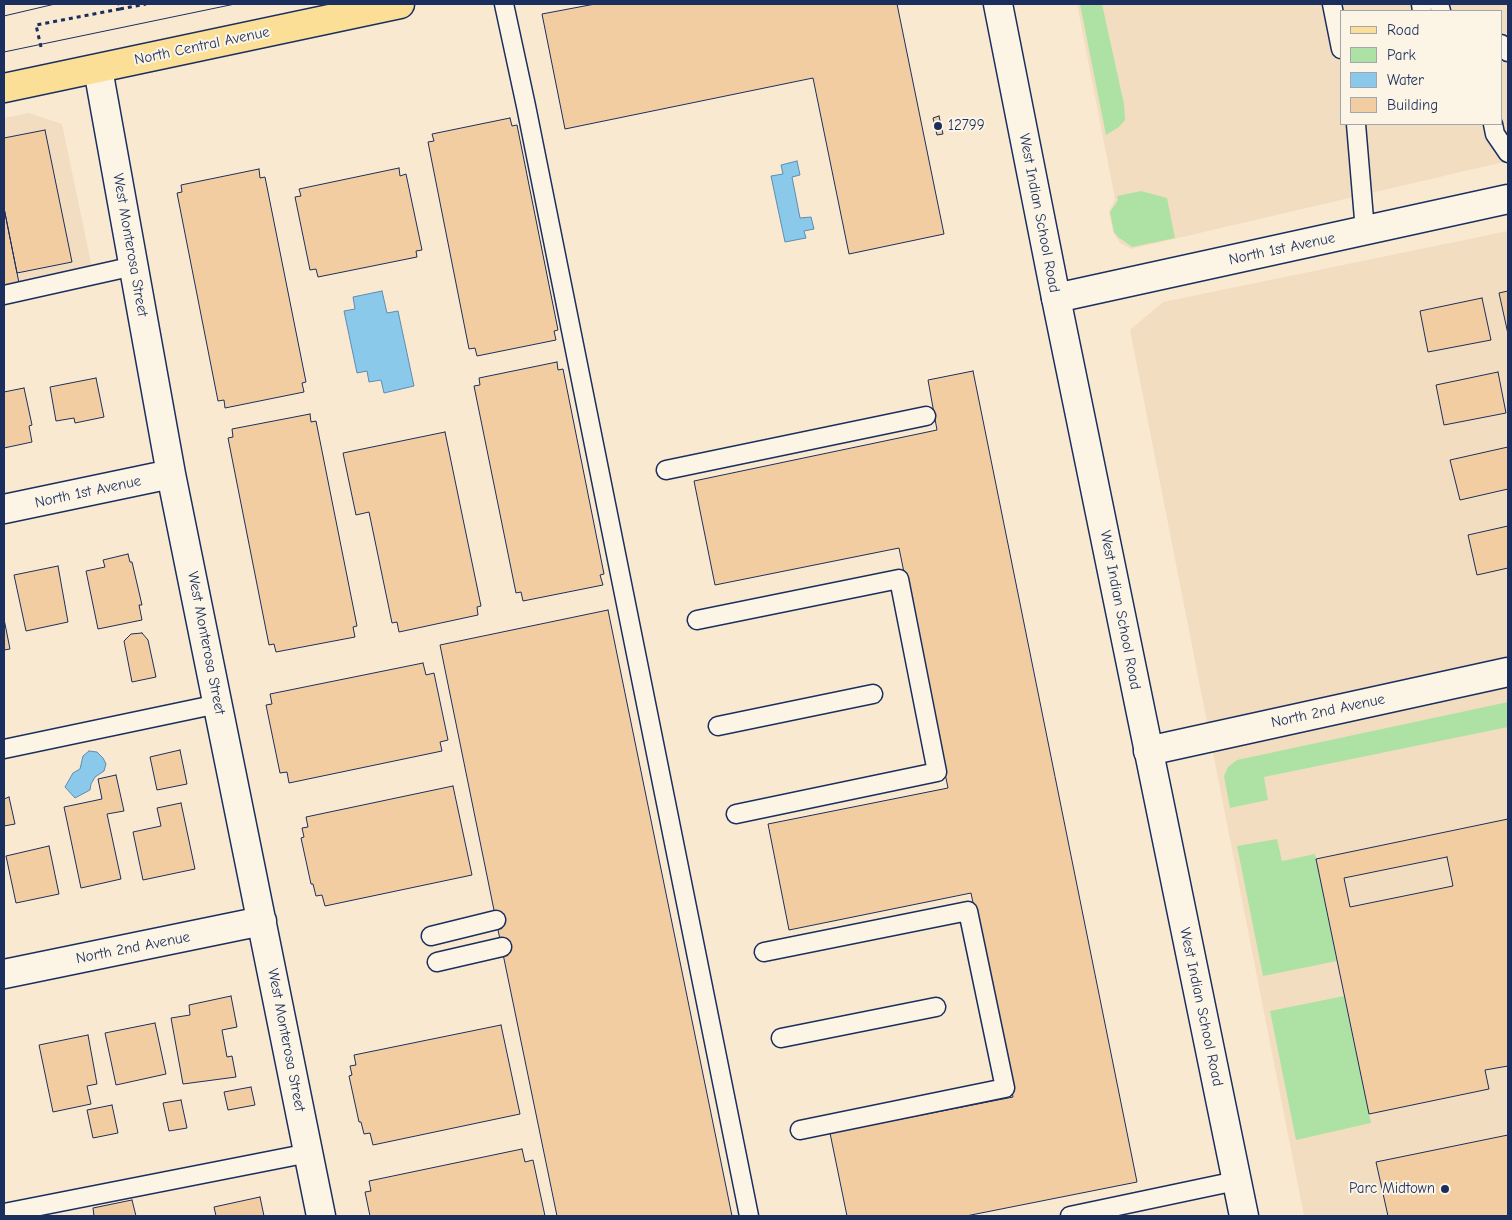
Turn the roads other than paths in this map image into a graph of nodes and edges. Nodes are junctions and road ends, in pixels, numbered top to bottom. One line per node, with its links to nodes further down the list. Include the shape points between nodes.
1 (400, 4): 6 (main road, North Central Avenue)
2 (504, 4): 42 (lane)
3 (998, 4): 15 (street, West Indian School Road)
4 (1332, 4): 5 (lane)
5 (1340, 44)
6 (98, 69): 7 (main road, North Central Avenue); 13 (street, West Monterosa Street)
7 (4, 88)
8 (1361, 125): 12 (lane)
9 (1493, 125): 10 (lane, via 1495,134)
10 (1508, 153)
11 (1508, 199): 12 (street, North 1st Avenue)
12 (1365, 230): 15 (street, North 1st Avenue)
13 (134, 266): 14 (lane); 18 (street, West Monterosa Street)
14 (4, 295)
15 (1056, 298): 26 (street, West Indian School Road)
16 (926, 416): 17 (lane)
17 (666, 470)
18 (171, 474): 19 (street, North 1st Avenue); 23 (street, West Monterosa Street)
19 (4, 509)
20 (697, 620): 27 (lane, via 899,580 938,772)
21 (1508, 672): 26 (street, North 2nd Avenue)
22 (873, 694): 24 (lane)
23 (218, 704): 25 (lane); 29 (street, West Monterosa Street)
24 (718, 726)
25 (4, 749)
26 (1148, 751): 39 (street, West Indian School Road)
27 (736, 814)
28 (496, 920): 30 (lane)
29 (262, 921): 34 (street, North 2nd Avenue); 38 (street, West Monterosa Street)
30 (431, 936)
31 (502, 947): 33 (lane)
32 (764, 952): 37 (lane, via 968,911 1005,1088)
33 (437, 962)
34 (4, 974)
35 (936, 1007): 36 (lane)
36 (781, 1038)
37 (800, 1130)
38 (309, 1153): 40 (lane); 41 (street, West Monterosa Street)
39 (1236, 1181): 43 (lane); 44 (street, West Indian School Road)
40 (4, 1213)
41 (321, 1216)
42 (749, 1216)
43 (1070, 1216)
44 (1244, 1216)

